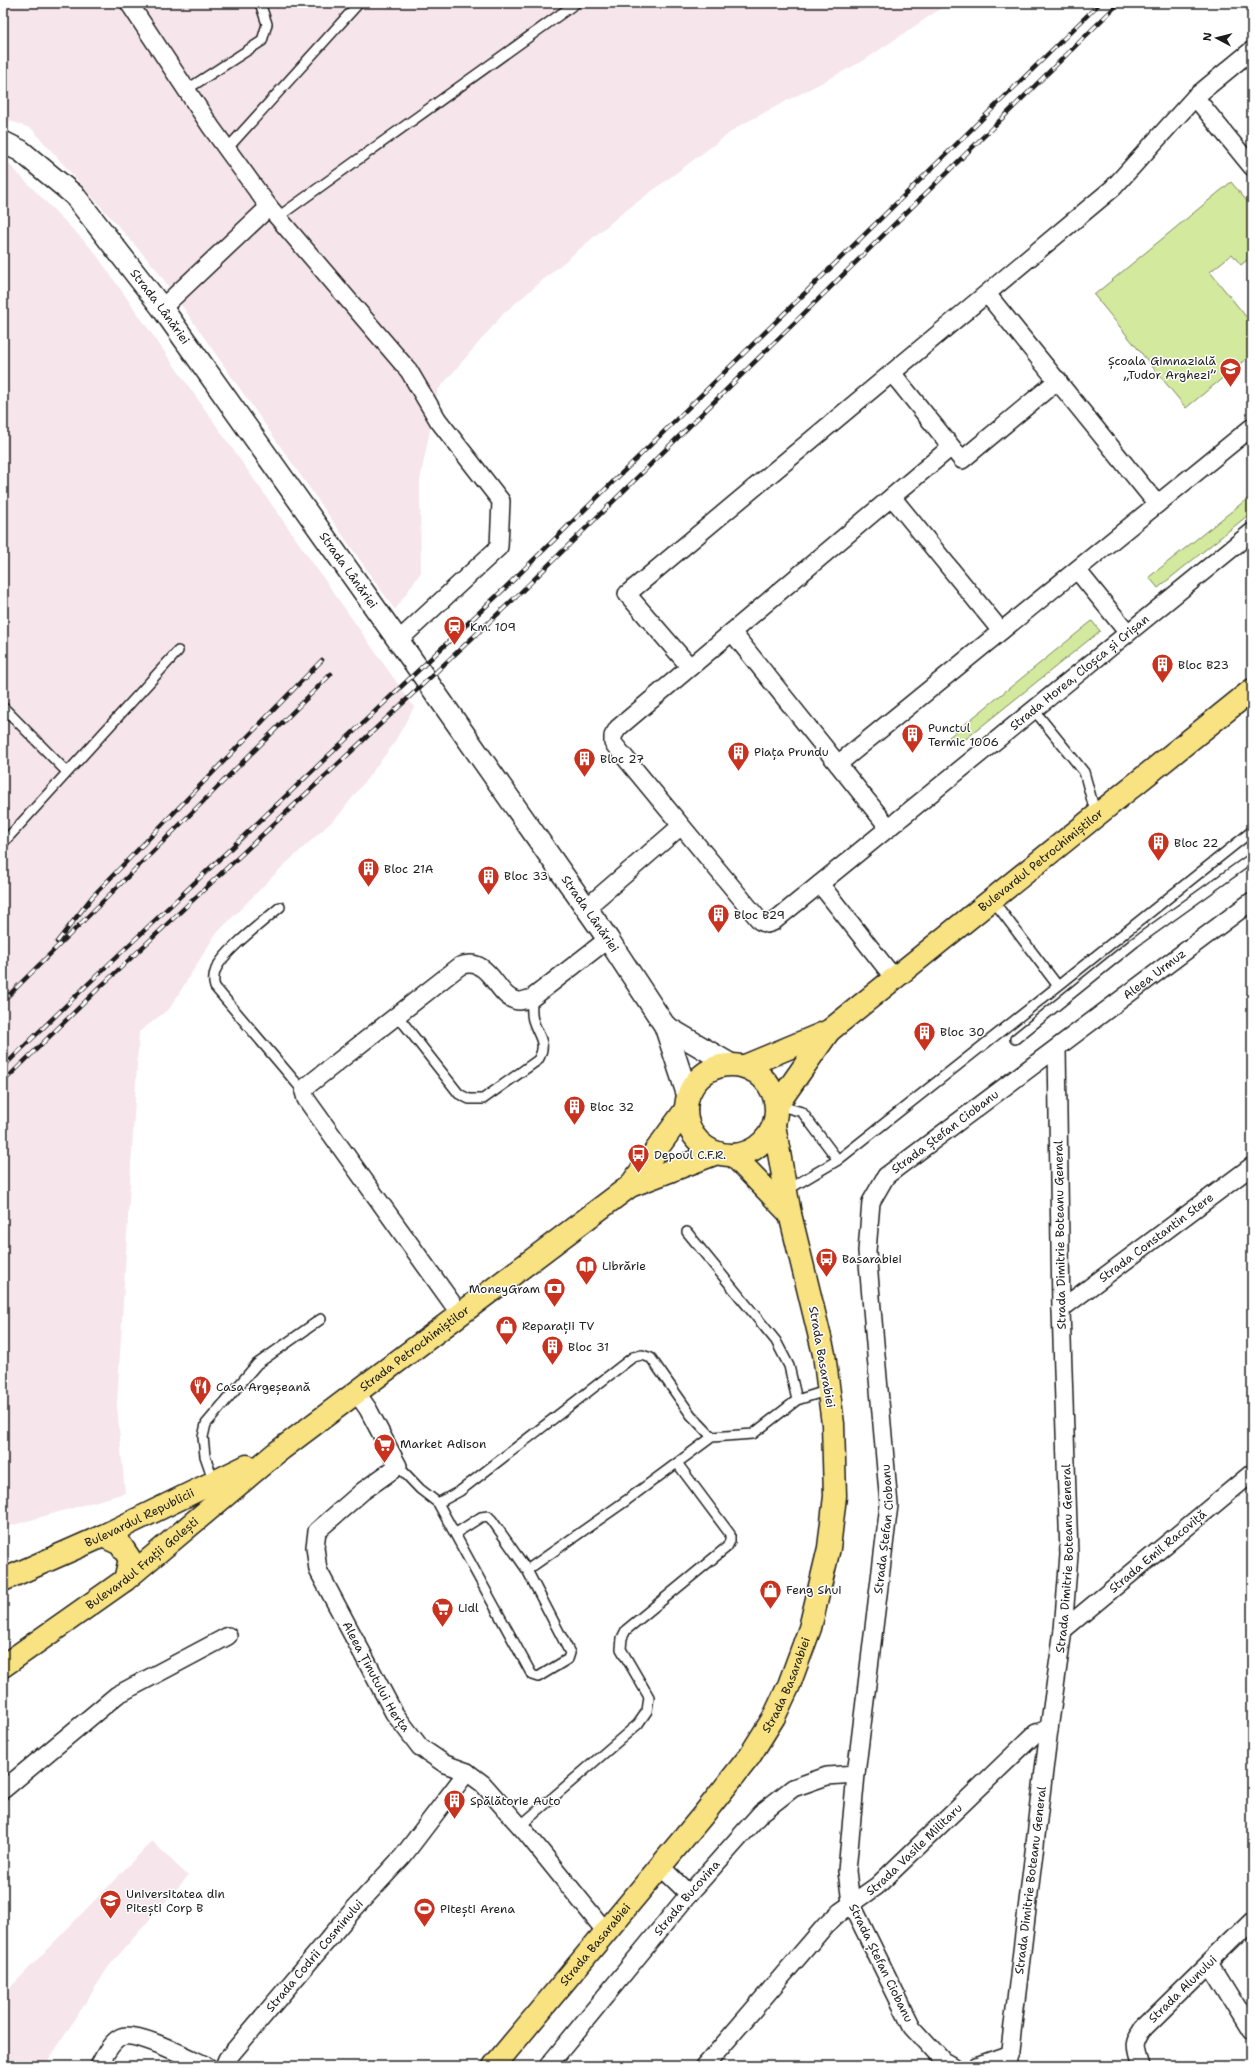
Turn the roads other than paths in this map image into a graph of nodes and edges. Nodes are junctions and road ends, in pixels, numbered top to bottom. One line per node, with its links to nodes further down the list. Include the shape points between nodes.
1 (129, 3): 6 (street)
2 (260, 3): 6 (lane, via 267,24 262,40)
3 (359, 3): 9 (lane)
4 (576, 3): 11 (lane)
5 (1252, 50): 7 (street)
6 (186, 90): 9 (street)
7 (1195, 97): 10 (street); 12 (street, via 1113,188)
8 (3, 142): 13 (street, Strada Lânăriei, via 21,151 74,194)
9 (227, 149): 11 (street)
10 (1252, 167)
11 (274, 212): 13 (street); 25 (street, via 409,372 438,420 501,501 499,547)
12 (987, 294): 14 (street); 15 (street)
13 (162, 308): 25 (street, Strada Lânăriei)
14 (892, 373): 17 (street); 27 (street, via 627,594)
15 (1058, 380): 17 (street, via 962,460); 19 (street)
16 (1252, 427): 19 (street)
17 (951, 447): 18 (street, Strada Horea, Cloșca și Crișan)
18 (892, 497): 22 (street); 23 (street, Strada Horea, Cloșca și Crișan)
19 (1157, 504): 21 (street)
20 (1252, 532): 24 (street, Strada Horea, Cloșca și Crișan)
21 (1077, 570): 22 (street); 24 (street)
22 (1001, 631): 31 (street)
23 (732, 632): 27 (street, Strada Horea, Cloșca și Crișan); 31 (street)
24 (1128, 633): 30 (street, Strada Horea, Cloșca și Crișan)
25 (398, 641): 43 (street, Strada Lânăriei)
26 (178, 651): 32 (lane)
27 (690, 667): 34 (street, Strada Horea, Cloșca și Crișan, via 618,728 612,736 613,743)
28 (1252, 690): 33 (main road, Bulevardul Petrochimiștilor)
29 (3, 707): 32 (lane)
30 (1034, 710): 33 (lane, via 1084,772); 35 (street, Strada Horea, Cloșca și Crișan)
31 (838, 764): 35 (street)
32 (67, 772): 37 (lane)
33 (1096, 815): 40 (main road, Bulevardul Petrochimiștilor)
34 (681, 826): 39 (street, Strada Horea, Cloșca și Crișan, via 760,921 767,924 774,922); 43 (street)
35 (889, 828): 39 (street, Strada Horea, Cloșca și Crișan)
36 (1252, 831): 44 (lane)
37 (3, 843)
38 (1252, 858): 46 (lane)
39 (820, 884): 47 (street)
40 (992, 899): 47 (main road, Bulevardul Petrochimiștilor); 48 (lane)
41 (1252, 901): 54 (street, Aleea Urmuz)
42 (280, 907): 56 (lane, via 227,955 216,969 213,978 215,987)
43 (586, 908): 45 (street, Strada Lânăriei)
44 (1128, 931): 46 (lane); 48 (lane)
45 (608, 939): 49 (street); 51 (street, Strada Lânăriei)
46 (1135, 942): 53 (lane)
47 (894, 978): 52 (main road, Bulevardul Petrochimiștilor)
48 (1058, 986): 60 (lane)
49 (532, 998): 50 (street, via 520,1001 511,998 480,966 469,963 460,966); 50 (lane, via 533,1020 541,1036 543,1050 538,1060 483,1099 469,1099 459,1094)
50 (398, 1015): 56 (street, via 307,1086)
51 (665, 1026): 55 (street); 57 (street)
52 (829, 1031): 55 (main road, Bulevardul Petrochimiștilor); 58 (main road, Bulevardul Petrochimiștilor)
53 (1015, 1039)
54 (1057, 1048): 66 (street, Strada Dimitrie Boteanu General); 89 (street, Strada Ștefan Ciobanu, via 886,1176 872,1202 867,1251 889,1505)
55 (738, 1065): 57 (main road, via 716,1066 704,1073 694,1083); 58 (main road, via 757,1072 767,1081 774,1092)
56 (304, 1092): 67 (street, via 306,1099)
57 (687, 1103): 59 (main road, via 688,1124 694,1136 704,1147); 62 (main road, Strada Petrochimiștilor)
58 (776, 1115): 59 (main road, via 768,1137 758,1147 746,1153); 60 (lane, via 802,1112); 63 (main road, Strada Basarabiei)
59 (725, 1154): 62 (main road, Strada Petrochimiștilor); 64 (main road)
60 (838, 1160): 63 (lane)
61 (1252, 1166): 66 (street, Strada Constantin Stere)
62 (630, 1186): 67 (main road, Strada Petrochimiștilor)
63 (787, 1190): 64 (main road, Strada Basarabiei)
64 (790, 1214): 69 (main road, Strada Basarabiei, via 824,1354)
65 (687, 1232): 71 (lane, via 776,1341 789,1366)
66 (1061, 1308): 84 (street, Strada Dimitrie Boteanu General, via 1070,1555)
67 (460, 1314): 70 (main road, Strada Petrochimiștilor)
68 (321, 1319): 77 (lane, via 257,1364 206,1424 203,1438 205,1456)
69 (829, 1390): 71 (lane); 92 (main road, Strada Basarabiei, via 833,1424 834,1496 828,1548 810,1628 774,1717 749,1758)
70 (356, 1392): 73 (main road, Strada Petrochimiștilor); 75 (street, via 368,1409)
71 (797, 1400): 72 (lane, via 753,1434)
72 (712, 1437): 74 (lane); 78 (lane, via 691,1415 651,1358 642,1355 633,1357 460,1491)
73 (276, 1452): 77 (main road, Bulevardul Republicii); 83 (main road, Bulevardul Frații Golești)
74 (677, 1463): 81 (lane); 91 (lane, via 730,1534 730,1541 727,1547 626,1630 622,1638 621,1649 649,1698 643,1718)
75 (398, 1466): 78 (lane); 88 (street, Aleea Ținutului Herța, via 363,1491 317,1531 315,1547 318,1570 394,1713 420,1747 445,1764)
76 (1252, 1473): 84 (street, Strada Emil Racoviță)
77 (214, 1482): 80 (main road, Bulevardul Republicii)
78 (438, 1503): 79 (lane)
79 (456, 1534): 81 (lane, via 481,1517 488,1516); 81 (lane, via 532,1675 538,1677 568,1659 570,1653)
80 (103, 1536): 82 (main road, Bulevardul Republicii); 83 (main road, via 120,1544 130,1559)
81 (527, 1570)
82 (3, 1580)
83 (125, 1580): 86 (main road, Bulevardul Frații Golești)
84 (1063, 1630): 87 (street, Strada Dimitrie Boteanu General)
85 (228, 1636): 90 (street, via 117,1695)
86 (3, 1666)
87 (1049, 1729): 94 (street, Strada Vasile Militaru, via 1036,1733 876,1886); 99 (street, Strada Dimitrie Boteanu General)
88 (467, 1772): 91 (street, Aleea Ținutului Herța, via 484,1784); 102 (street, Strada Codrii Cosminului, via 409,1849 293,1979)
89 (856, 1774): 93 (street, Strada Bucovina, via 827,1776 793,1788 761,1813); 94 (street, Strada Ștefan Ciobanu, via 846,1871)
90 (3, 1790)
91 (520, 1826): 96 (street, Aleea Ținutului Herța)
92 (660, 1866): 93 (street); 96 (main road, Strada Basarabiei)
93 (689, 1894): 104 (street, Strada Bucovina)
94 (851, 1903): 105 (street, Strada Vasile Militaru, via 825,1926); 106 (street, Strada Ștefan Ciobanu, via 912,2027 943,2061)
95 (1252, 1921): 97 (street, Strada Alunului)
96 (606, 1932): 103 (main road, Strada Basarabiei)
97 (1210, 1963): 98 (street); 108 (street, Strada Alunului, via 1144,2027 1135,2041 1135,2053)
98 (1252, 2031)
99 (1009, 2060): 107 (street)
100 (99, 2066): 101 (street, via 110,2047 121,2037 130,2036 154,2042)
101 (207, 2066)
102 (224, 2066)
103 (494, 2066)
104 (548, 2066)
105 (705, 2066)
106 (952, 2066)
107 (976, 2066)
108 (1140, 2066)

